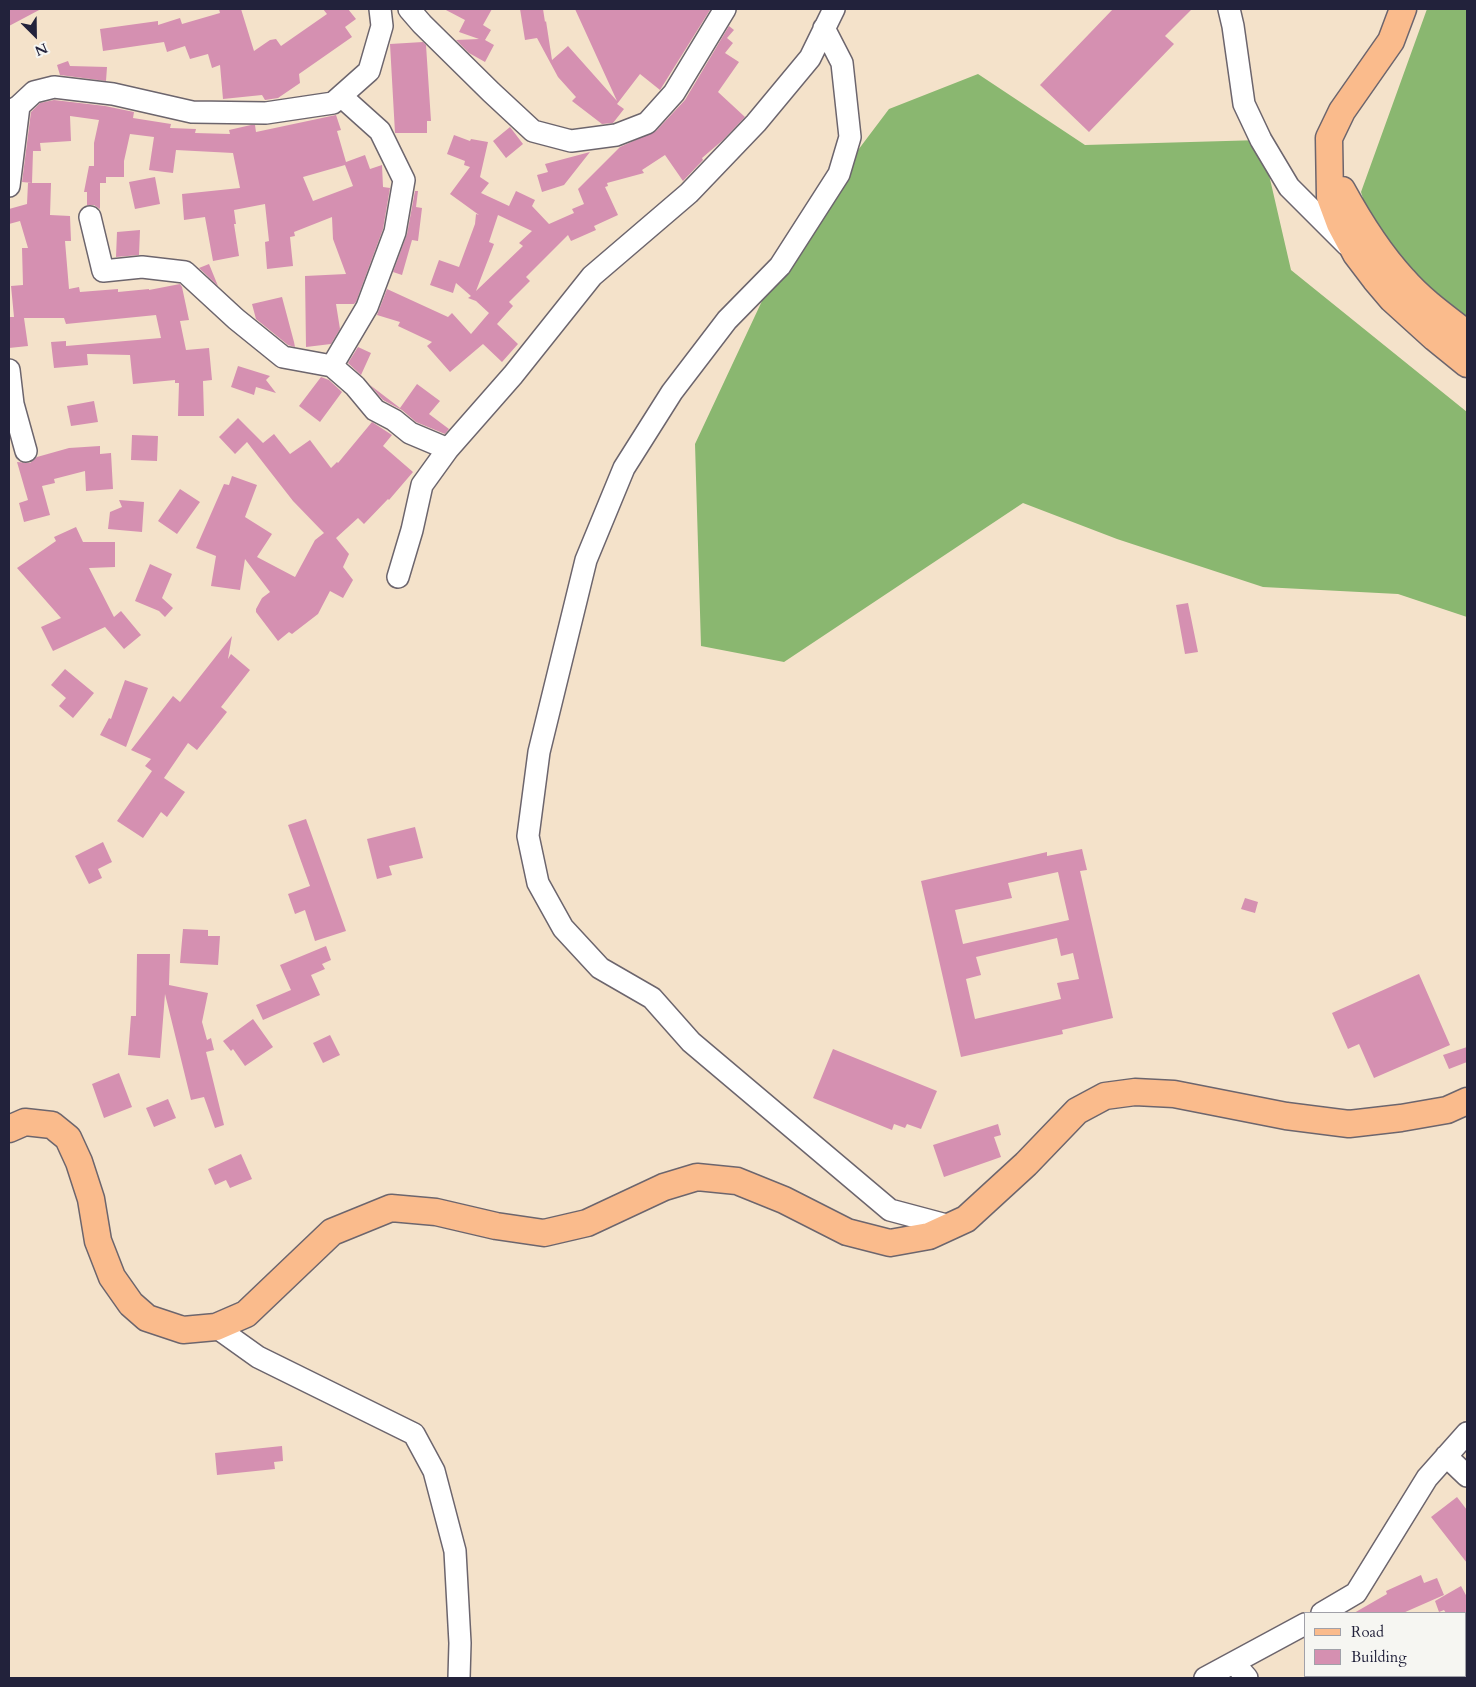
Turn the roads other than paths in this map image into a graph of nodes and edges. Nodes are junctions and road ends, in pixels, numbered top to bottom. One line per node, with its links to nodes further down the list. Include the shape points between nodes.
1 (380, 9): 8 (street, via 382,26 370,71)
2 (409, 9): 3 (street, via 534,131 571,141 616,135 647,123 674,93)
3 (725, 9)
4 (834, 9): 7 (street)
5 (1229, 9): 13 (street, via 1244,104 1261,140 1289,187)
6 (1403, 9): 10 (main road, via 1391,41 1342,111 1329,138)
7 (824, 28): 18 (street, via 810,58 756,123 689,194 592,276 513,375); 23 (street, via 842,63 850,137 839,174 780,266 727,320 672,392 624,468 586,560 540,752 528,836 538,883 554,913 563,928 600,968 652,998 691,1042 890,1210)
8 (342, 96): 9 (street, via 333,103 266,113 192,112 113,94 54,87 34,92); 16 (street, via 380,131 404,180 395,232 367,306)
9 (14, 109): 11 (street)
10 (1329, 167): 13 (main road, via 1334,210); 14 (main road, via 1356,216 1403,280)
11 (9, 186)
12 (90, 218): 16 (street, via 103,271 142,267 185,272 283,357)
13 (1356, 254): 15 (main road, via 1392,299)
14 (1467, 334)
15 (1467, 364)
16 (332, 366): 18 (street, via 375,410 410,433)
17 (9, 370): 19 (street, via 13,404)
18 (448, 449): 20 (street, via 422,485)
19 (26, 451)
20 (398, 577)
21 (1467, 1101): 23 (main road, via 1447,1110 1349,1124 1286,1116 1174,1094 1135,1092 1105,1096 1077,1111 966,1219)
22 (9, 1129): 24 (main road, via 25,1122 52,1125 68,1138 80,1162 91,1199 98,1241 112,1277 131,1304 147,1318 183,1330)
23 (950, 1226): 24 (main road, via 930,1236 890,1244 846,1232 784,1200 737,1181 697,1177 664,1187 587,1223 544,1233 436,1212 391,1208 332,1232 246,1314)
24 (216, 1328): 31 (street, via 258,1357 414,1434 434,1471 455,1550)
25 (1467, 1433): 26 (street)
26 (1446, 1456): 27 (street); 28 (street, via 1427,1478 1356,1593)
27 (1467, 1476)
28 (1324, 1612)
29 (1304, 1625): 30 (street)
30 (1240, 1671): 32 (street)
31 (459, 1678)
32 (1205, 1678)

